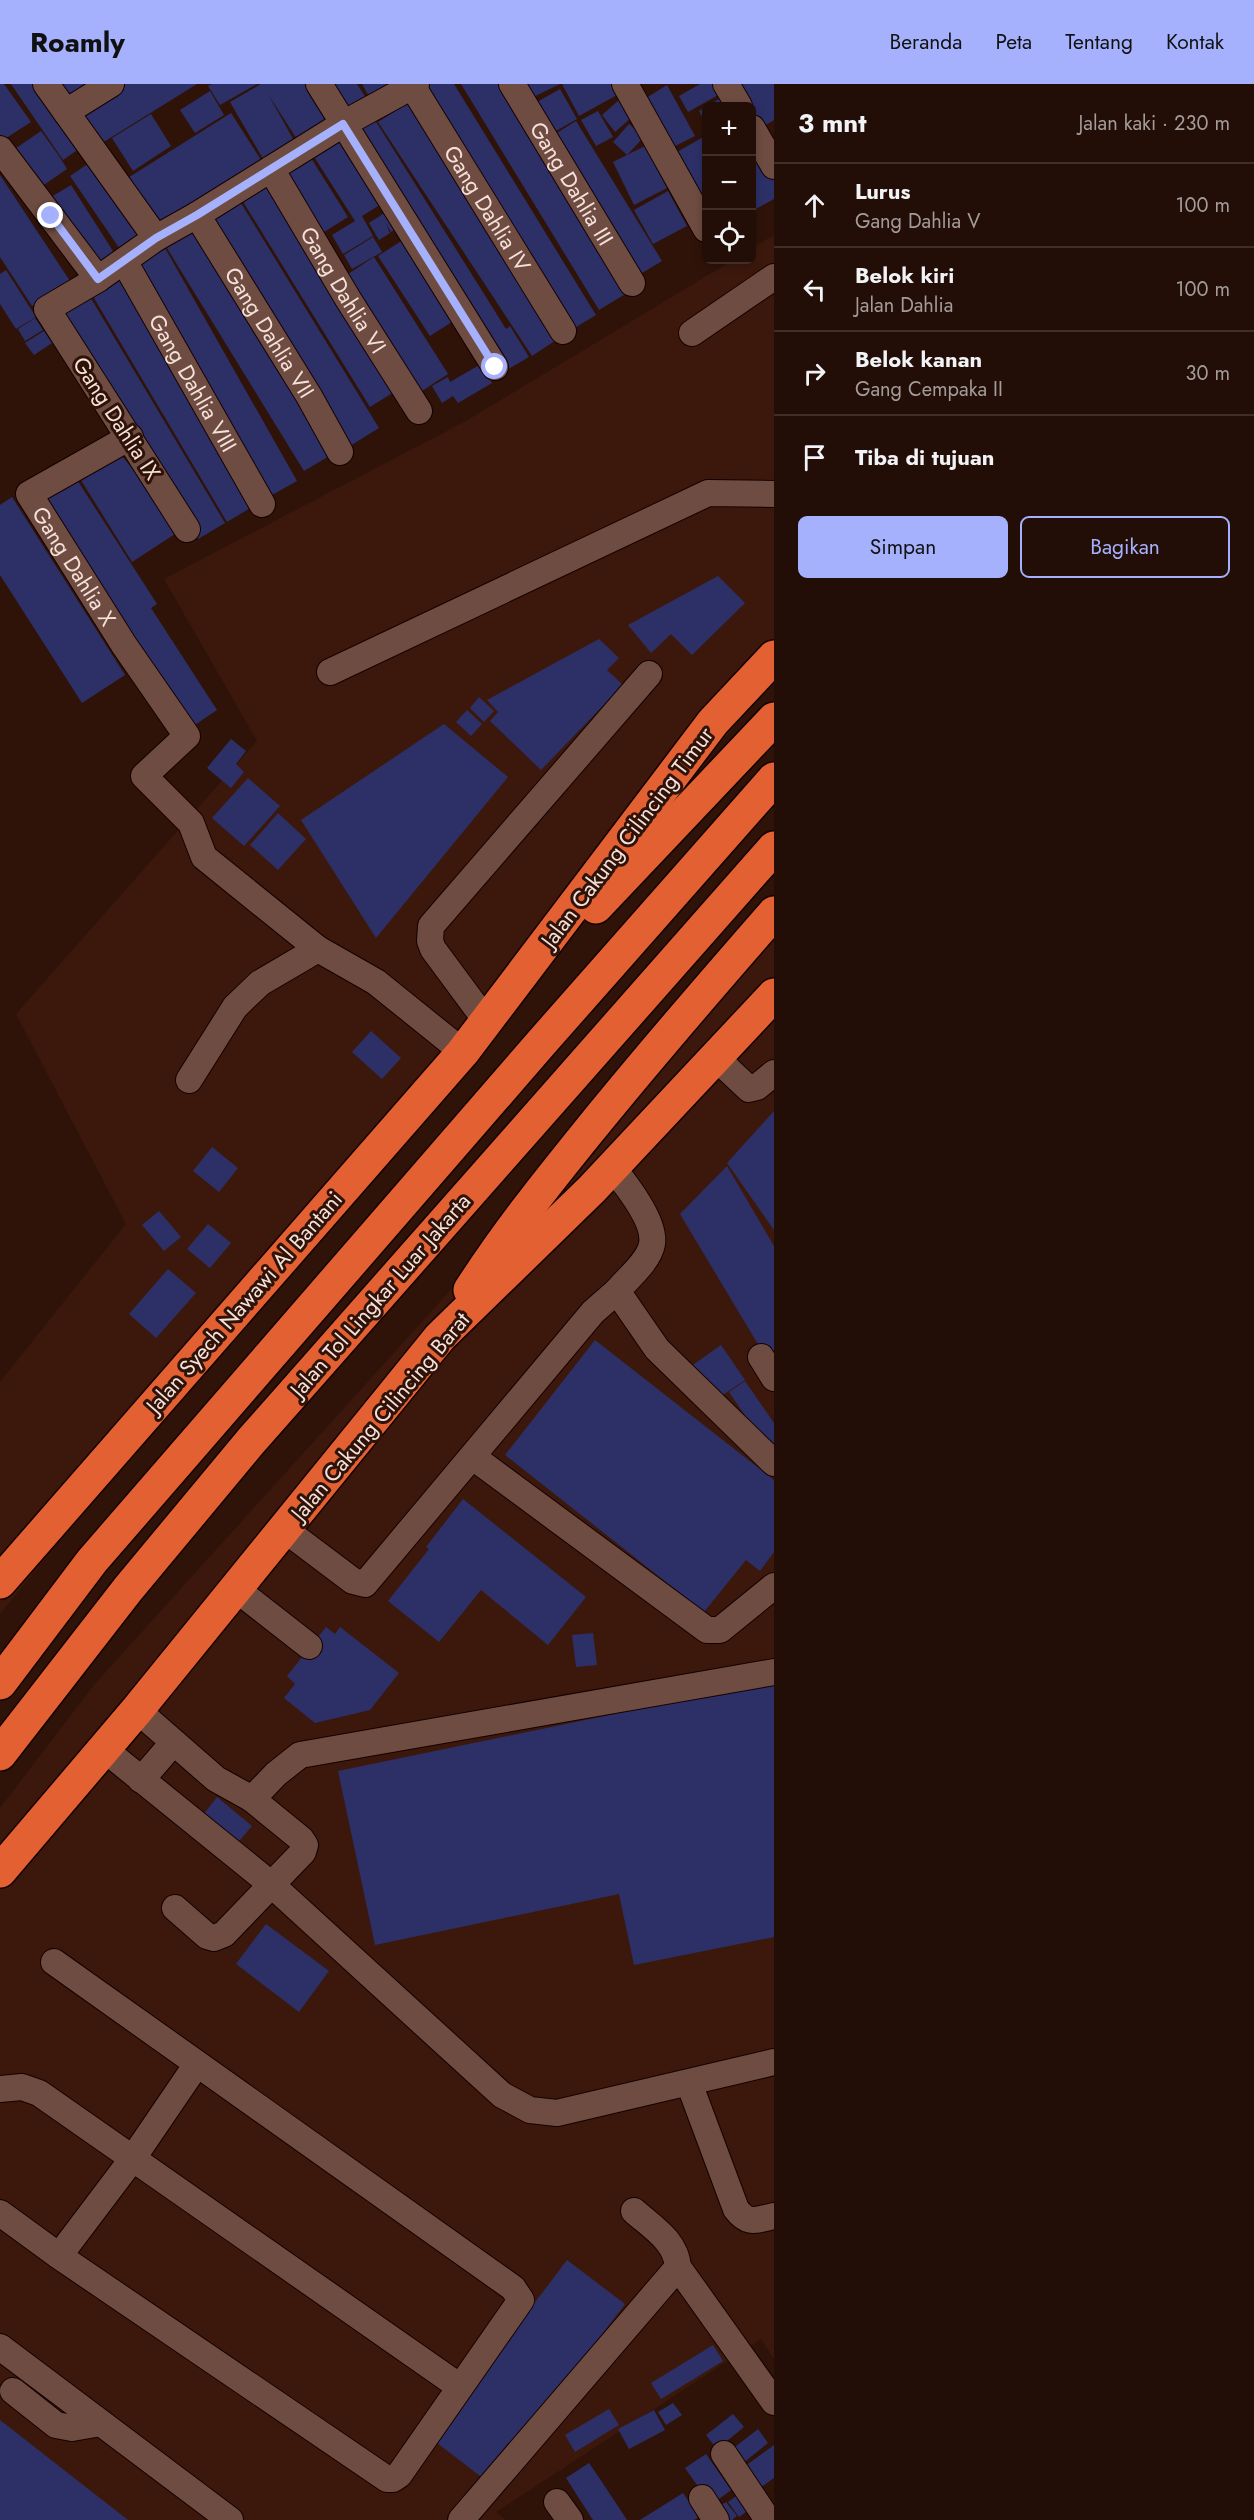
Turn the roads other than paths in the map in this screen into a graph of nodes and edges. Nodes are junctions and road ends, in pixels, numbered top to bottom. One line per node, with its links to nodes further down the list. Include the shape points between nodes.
1 (46, 84): 9 (street)
2 (111, 84): 9 (street)
3 (319, 84): 10 (street)
4 (512, 84): 21 (street, Gang Dahlia III)
5 (625, 84): 16 (street)
6 (726, 84): 8 (street)
7 (413, 85): 10 (street); 22 (street, Gang Dahlia IV)
8 (737, 102)
9 (66, 112): 17 (street)
10 (343, 124): 14 (street); 24 (street)
11 (756, 135): 13 (street)
12 (0, 149): 20 (street)
13 (774, 166)
14 (271, 168): 15 (street); 25 (street, Gang Dahlia VI)
15 (197, 215): 17 (street); 27 (street, Gang Dahlia VII)
16 (702, 223)
17 (156, 238): 18 (street)
18 (124, 261): 20 (street); 29 (street, Gang Dahlia VIII)
19 (774, 277): 23 (street)
20 (98, 279): 26 (street, Gang Dahlia IX, via 48,307 48,311)
21 (632, 283)
22 (562, 332)
23 (692, 333)
24 (495, 367)
25 (419, 411)
26 (130, 437): 30 (street, Gang Dahlia IX); 38 (street, Gang Dahlia X, via 28,494 187,736 144,776 191,823 204,857)
27 (340, 452)
28 (774, 494): 32 (street, via 708,493)
29 (262, 504)
30 (187, 530)
31 (774, 657): 40 (highway, Jalan Cakung Cilincing Timur, via 713,722)
32 (330, 672)
33 (649, 674): 40 (street, via 431,926 433,949)
34 (774, 719): 40 (highway)
35 (774, 778): 56 (highway, Jalan Tol Lingkar Luar Jakarta, via 92,1561)
36 (774, 848): 60 (highway, Jalan Tol Lingkar Luar Jakarta, via 251,1441 128,1589)
37 (774, 913): 47 (highway, via 524,1211)
38 (318, 949): 41 (street, via 376,982); 44 (street, via 260,983 235,1007)
39 (774, 995): 42 (highway, Jalan Cakung Cilincing Barat)
40 (487, 1022): 41 (highway, Jalan Syech Nawawi Al Bantani)
41 (463, 1052): 51 (highway, Jalan Syech Nawawi Al Bantani)
42 (716, 1058): 43 (street, via 749,1089); 45 (highway, Jalan Cakung Cilincing Barat)
43 (774, 1073)
44 (189, 1080)
45 (612, 1167): 46 (street, via 636,1198 652,1233 646,1258); 47 (highway, Jalan Cakung Cilincing Barat)
46 (616, 1292): 48 (street, via 593,1312); 49 (street, via 657,1349)
47 (440, 1337): 50 (highway, Jalan Cakung Cilincing Barat)
48 (473, 1457): 50 (street, via 365,1584 353,1581); 52 (street, via 707,1630 720,1630)
49 (774, 1463)
50 (297, 1538): 53 (highway, Jalan Cakung Cilincing Barat)
51 (0, 1582)
52 (774, 1586)
53 (236, 1589): 54 (street); 57 (highway, Jalan Cakung Cilincing Barat)
54 (309, 1646)
55 (774, 1672): 62 (street, via 300,1755)
56 (0, 1683)
57 (137, 1710): 58 (street); 59 (highway, Jalan Cakung Cilincing Barat)
58 (173, 1743): 61 (street); 62 (street, via 216,1779)
59 (104, 1749): 61 (street); 63 (highway)
60 (0, 1754)
61 (141, 1780): 64 (street)
62 (252, 1799): 64 (street, via 304,1845)
63 (0, 1871)
64 (272, 1885): 65 (street, via 224,1934 214,1938); 69 (street, via 502,2095 530,2110 557,2113)
65 (175, 1908)
66 (54, 1962): 68 (street)
67 (774, 2062): 69 (street)
68 (197, 2064): 71 (street); 79 (street, via 519,2294 521,2300)
69 (689, 2083): 74 (street, via 736,2209 743,2218 753,2220)
70 (0, 2089): 71 (street, via 22,2087 39,2093)
71 (132, 2158): 75 (street); 79 (street)
72 (634, 2211): 76 (street, via 675,2249)
73 (0, 2213): 75 (street)
74 (774, 2216)
75 (59, 2256): 79 (street, via 387,2479 399,2475)
76 (678, 2267): 81 (street); 86 (street)
77 (0, 2347): 78 (street)
78 (29, 2370): 80 (street); 82 (street)
79 (460, 2387)
80 (7, 2399): 82 (street, via 56,2425 72,2428)
81 (774, 2402)
82 (101, 2423): 85 (street)
83 (724, 2454): 88 (street)
84 (702, 2498): 87 (street)
85 (230, 2520)
86 (461, 2520)
87 (716, 2520)
88 (768, 2520)

